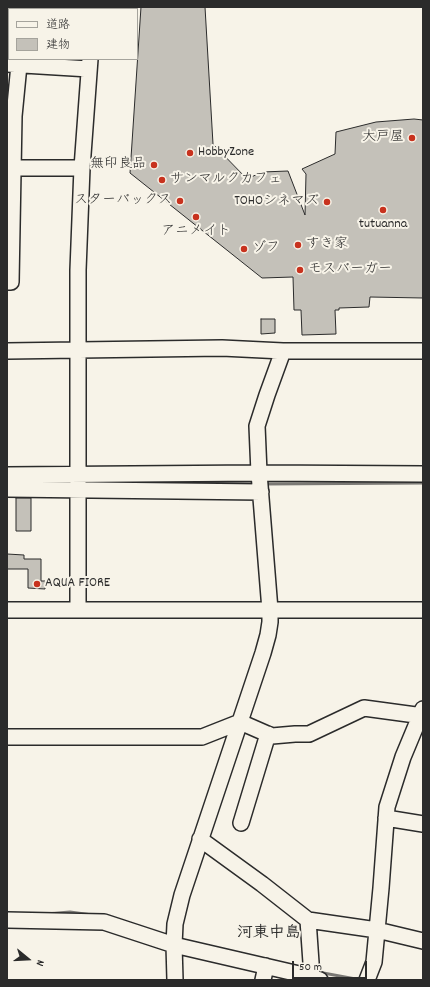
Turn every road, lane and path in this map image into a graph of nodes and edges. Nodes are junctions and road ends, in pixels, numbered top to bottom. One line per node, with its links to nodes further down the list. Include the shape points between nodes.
1 (13, 64): 2 (street); 3 (street)
2 (90, 64): 5 (street)
3 (11, 116): 4 (street)
4 (13, 168): 5 (street); 6 (street, via 11,282)
5 (82, 168): 7 (street)
6 (7, 282)
7 (77, 350): 8 (street); 9 (street, via 222,348); 14 (street)
8 (7, 351)
9 (283, 351): 10 (street); 11 (street, via 258,426)
10 (423, 351)
11 (259, 473): 12 (street); 14 (street); 17 (street)
12 (423, 474)
13 (7, 475): 14 (street)
14 (77, 475): 16 (street)
15 (7, 489): 16 (street)
16 (78, 490): 17 (street); 19 (street)
17 (261, 492): 20 (street)
18 (7, 610): 19 (street)
19 (78, 610): 20 (street)
20 (270, 610): 21 (street); 23 (street, via 268,635)
21 (423, 610)
22 (422, 714): 24 (street, via 364,708 309,734); 26 (street, via 403,757)
23 (240, 722): 24 (street); 25 (street, via 202,737); 29 (street)
24 (268, 734): 27 (street)
25 (7, 737)
26 (386, 818): 28 (street); 32 (street)
27 (240, 823)
28 (423, 824)
29 (200, 839): 31 (street); 34 (street, via 182,895 175,924)
30 (7, 920): 34 (street, via 104,922)
31 (308, 920): 32 (street); 36 (street)
32 (377, 930): 33 (street); 38 (street, via 374,962)
33 (423, 941)
34 (174, 945): 35 (street); 37 (street)
35 (264, 973): 36 (street)
36 (316, 979)
37 (175, 980)
38 (367, 980)

